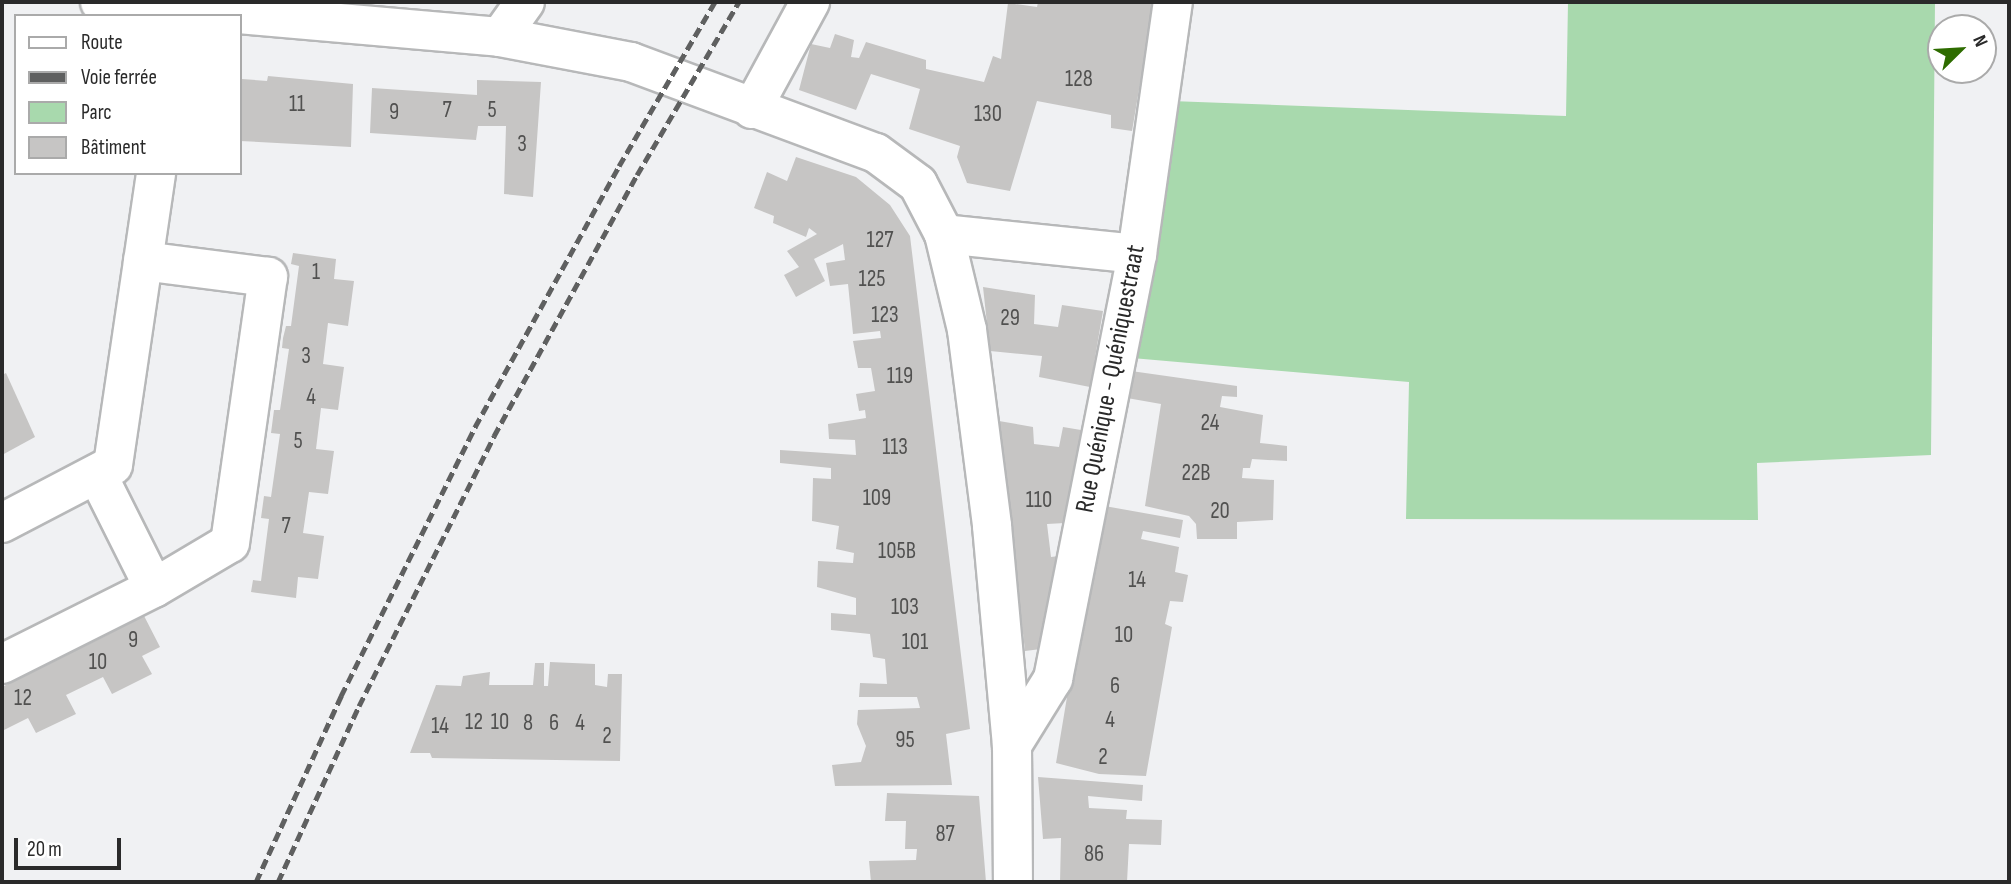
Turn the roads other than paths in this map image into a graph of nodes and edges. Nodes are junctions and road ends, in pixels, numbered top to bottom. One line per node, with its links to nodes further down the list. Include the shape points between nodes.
1 (100, 2): 5 (street)
2 (525, 2): 8 (street)
3 (810, 2): 9 (street)
4 (1173, 2): 12 (street, Rue Quénique - Quéniquestraat)
5 (181, 11): 6 (street)
6 (218, 14)
7 (242, 16): 8 (street)
8 (500, 37): 9 (street, via 631,62)
9 (752, 109): 11 (street, via 876,153 918,184)
10 (156, 175): 13 (street)
11 (944, 234): 12 (street); 18 (street, via 969,343)
12 (1138, 254): 18 (street, Rue Quénique - Quéniquestraat, via 1053,679)
13 (143, 261): 14 (street, via 113,465); 16 (street, via 268,277 230,543)
14 (97, 474): 15 (street); 16 (street)
15 (2, 523)
16 (154, 588): 17 (street)
17 (2, 664)
18 (1012, 745): 19 (street)
19 (1013, 882)

